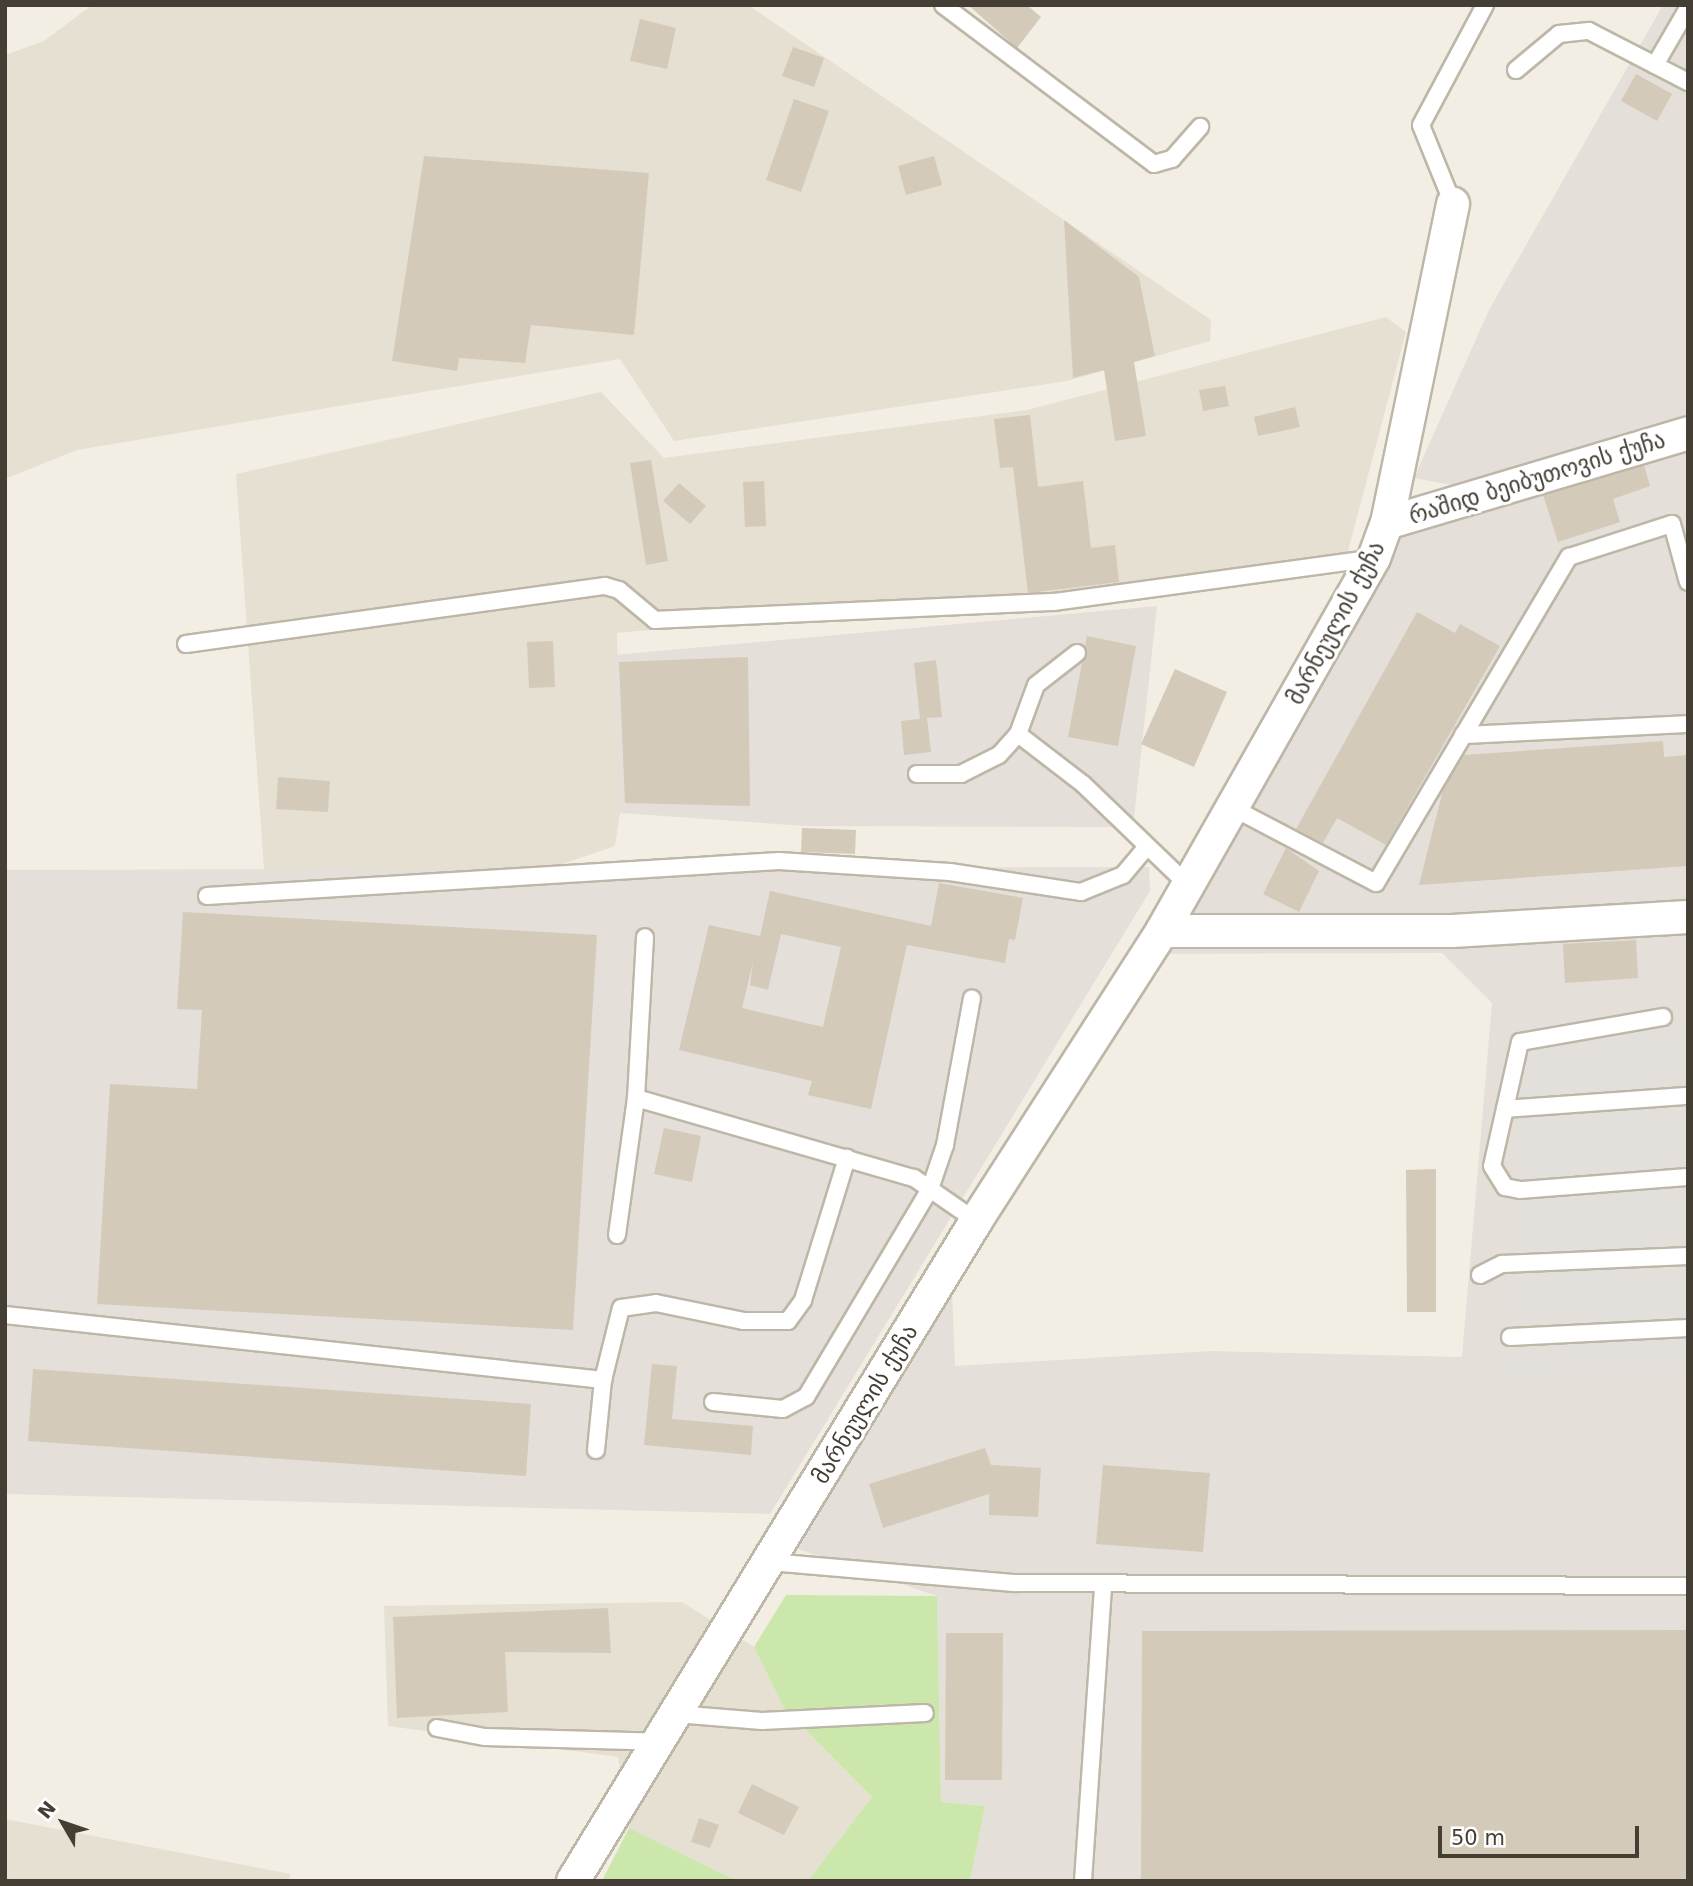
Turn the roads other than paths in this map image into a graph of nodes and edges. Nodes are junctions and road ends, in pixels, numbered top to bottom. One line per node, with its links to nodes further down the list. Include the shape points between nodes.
1 (943, 5): 7 (lane, via 1154,164 1172,159)
2 (1485, 5): 8 (lane, via 1421,125)
3 (1688, 8): 4 (lane)
4 (1655, 65): 5 (lane, via 1590,31 1559,34); 6 (lane)
5 (1516, 70)
6 (1688, 82)
7 (1200, 127)
8 (1453, 204): 10 (street, მარნეულის ქუჩა)
9 (1688, 433): 10 (street, რაშიდ ბეიბუთოვის ქუჩა)
10 (1387, 523): 11 (street, მარნეულის ქუჩა)
11 (1374, 558): 13 (lane, via 1054,602 655,620 619,590 605,586); 19 (street, მარნეულის ქუჩა)
12 (1688, 582): 17 (lane, via 1672,524 1569,557)
13 (187, 644)
14 (1077, 653): 16 (lane, via 1036,685)
15 (1688, 724): 17 (lane)
16 (1018, 734): 18 (lane, via 999,755 961,774); 20 (lane, via 1083,785)
17 (1463, 735): 19 (lane, via 1376,884)
18 (917, 774)
19 (1235, 809): 21 (street, მარნეულის ქუჩა)
20 (1146, 848): 21 (lane); 22 (lane, via 1123,875 1081,892 950,872 779,861)
21 (1185, 882): 24 (street, მარნეულის ქუჩა)
22 (207, 896)
23 (1688, 917): 24 (street, via 1452,931)
24 (1162, 931): 34 (street, მარნეულის ქუჩა)
25 (645, 937): 29 (lane)
26 (972, 998): 33 (lane, via 945,1146)
27 (1663, 1017): 30 (lane, via 1528,1036 1517,1049)
28 (1688, 1096): 30 (lane)
29 (636, 1098): 31 (lane); 35 (lane)
30 (1505, 1109): 32 (lane, via 1492,1166 1506,1188)
31 (846, 1158): 33 (lane); 41 (lane, via 803,1300 788,1321 744,1321 656,1303 621,1308)
32 (1688, 1177)
33 (929, 1189): 34 (lane); 42 (lane, via 806,1398 782,1409)
34 (976, 1221): 44 (street, მარნეულის ქუჩა)
35 (617, 1235)
36 (1688, 1256): 37 (lane, via 1502,1264)
37 (1480, 1275)
38 (5, 1315): 41 (lane)
39 (1688, 1328): 40 (lane)
40 (1510, 1337)
41 (603, 1380): 43 (lane)
42 (713, 1402)
43 (596, 1450)
44 (769, 1562): 45 (lane); 48 (street, მარნეულის ქუჩა)
45 (1103, 1585): 46 (lane); 52 (lane)
46 (1688, 1586)
47 (925, 1713): 48 (lane, via 762,1720)
48 (676, 1714): 50 (street, მარნეულის ქუჩა)
49 (438, 1728): 50 (lane, via 485,1737)
50 (659, 1742): 51 (street, მარნეულის ქუჩა)
51 (573, 1881)
52 (1083, 1881)

